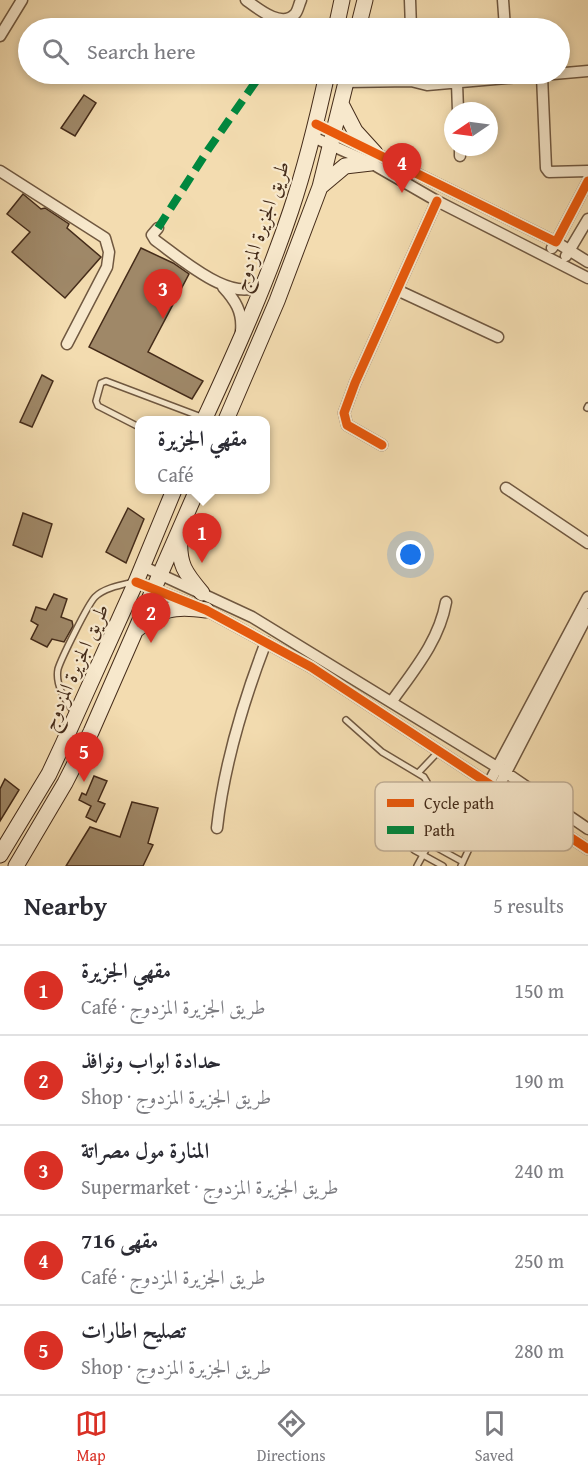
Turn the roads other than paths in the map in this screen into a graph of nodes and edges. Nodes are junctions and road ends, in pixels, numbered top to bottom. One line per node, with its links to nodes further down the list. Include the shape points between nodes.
1 (22, 0): 14 (street)
2 (246, 0): 8 (street)
3 (301, 0): 9 (street, via 296,13)
4 (342, 0): 10 (main road)
5 (365, 0): 11 (main road)
6 (410, 0): 12 (street)
7 (503, 0): 13 (street)
8 (275, 18)
9 (289, 18)
10 (338, 18)
11 (360, 18)
12 (411, 18)
13 (504, 18)
14 (0, 36)
15 (588, 71): 16 (street)
16 (570, 73)
17 (325, 84): 25 (main road, طريق الجزيرة المزدوج)
18 (346, 84): 24 (main road, طريق الجزيرة المزدوج)
19 (422, 84): 20 (street)
20 (440, 84)
21 (457, 84): 23 (street)
22 (542, 84): 29 (street, via 547,171)
23 (458, 102)
24 (341, 104): 26 (main road, طريق الجزيرة المزدوج); 27 (main road)
25 (314, 130): 26 (street); 40 (main road, طريق الجزيرة المزدوج)
26 (333, 139): 27 (street); 31 (main road, طريق الجزيرة المزدوج)
27 (373, 158): 31 (main road, via 345,166); 32 (street); 35 (street)
28 (0, 171): 45 (street, via 105,238 109,252 107,267)
29 (588, 171)
30 (588, 181): 35 (street)
31 (320, 187): 49 (main road, طريق الجزيرة المزدوج)
32 (437, 201): 37 (street); 43 (street)
33 (588, 220): 36 (street)
34 (158, 228): 42 (street, via 152,235 156,240)
35 (556, 242): 36 (street); 37 (street)
36 (568, 251): 38 (street); 39 (street)
37 (548, 256): 39 (street)
38 (588, 262)
39 (562, 264): 41 (street)
40 (268, 276): 42 (street, via 258,286 244,290); 46 (main road, طريق الجزيرة المزدوج)
41 (588, 278)
42 (220, 285): 46 (street, via 233,298 240,314)
43 (397, 290): 44 (street); 51 (street, via 344,413 347,425)
44 (498, 338)
45 (67, 344)
46 (237, 346): 48 (main road, طريق الجزيرة المزدوج)
47 (195, 416): 50 (lane, via 106,381 101,383 98,406)
48 (207, 416)
49 (228, 416)
50 (135, 425)
51 (382, 445)
52 (506, 488): 56 (street)
53 (172, 494): 57 (main road, طريق الجزيرة المزدوج)
54 (195, 494): 55 (main road, طريق الجزيرة المزدوج)
55 (180, 529): 58 (main road, طريق الجزيرة المزدوج); 60 (main road, via 180,561)
56 (588, 543)
57 (142, 566): 58 (street); 59 (main road, طريق الجزيرة المزدوج)
58 (155, 581): 59 (street); 60 (street); 63 (street); 65 (main road, طريق الجزيرة المزدوج)
59 (136, 582): 69 (main road, طريق الجزيرة المزدوج); 69 (lane, via 96,596 58,670 60,687)
60 (202, 593): 68 (street, via 252,617)
61 (588, 597): 72 (street)
62 (446, 602): 68 (street, via 433,643)
63 (206, 610): 65 (main road, via 187,607 162,611); 67 (street)
64 (588, 614): 66 (street)
65 (134, 632): 89 (main road, طريق الجزيرة المزدوج, via 78,759)
66 (583, 635): 72 (street)
67 (266, 642): 71 (street); 79 (street, via 232,744)
68 (392, 701): 72 (street)
69 (76, 716): 86 (main road, طريق الجزيرة المزدوج, via 49,774)
70 (346, 720): 73 (lane, via 382,752)
71 (439, 751): 73 (lane); 75 (street)
72 (501, 769): 76 (street); 77 (street)
73 (418, 772): 74 (lane)
74 (428, 782)
75 (487, 782)
76 (495, 782)
77 (520, 782)
78 (573, 819): 80 (street)
79 (217, 828)
80 (588, 829)
81 (573, 839): 82 (street)
82 (588, 849)
83 (417, 851): 87 (lane)
84 (425, 851): 87 (lane)
85 (442, 851): 88 (lane)
86 (0, 855)
87 (423, 855): 90 (lane); 91 (lane)
88 (462, 864)
89 (16, 866)
90 (417, 866)
91 (443, 866)

